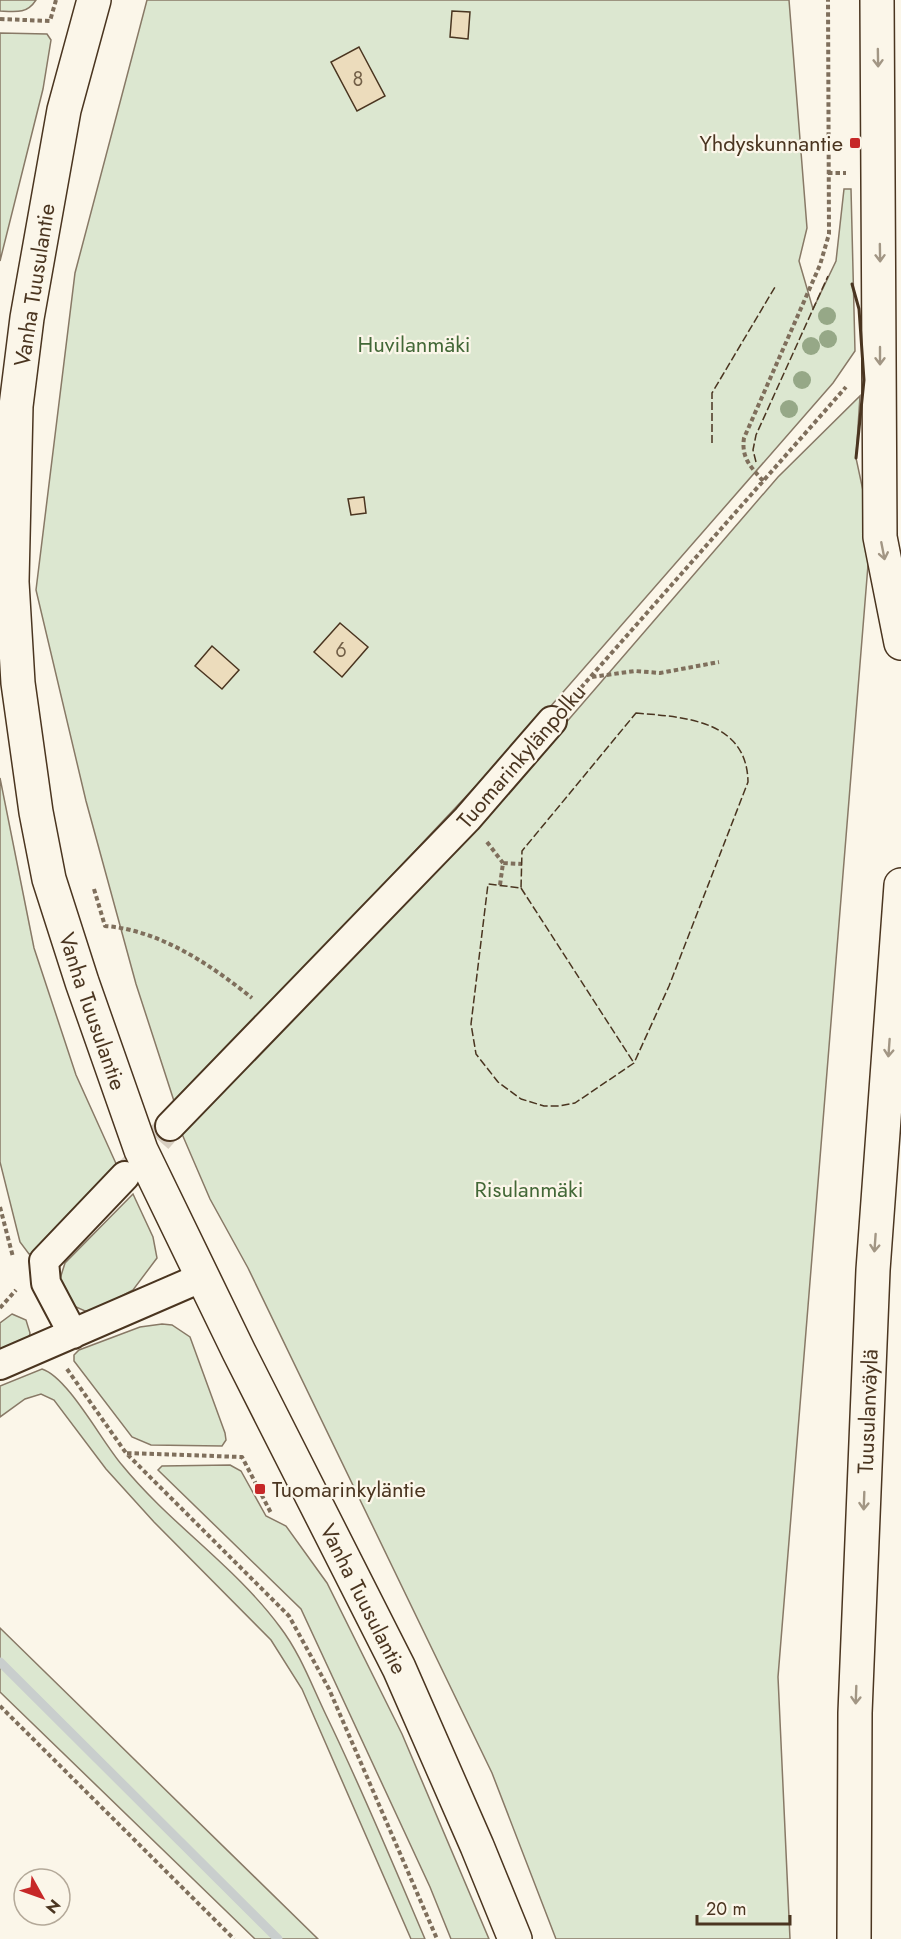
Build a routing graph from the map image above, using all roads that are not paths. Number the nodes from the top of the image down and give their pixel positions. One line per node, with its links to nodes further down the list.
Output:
1 (878, 0): 3 (main road, one-way to 3)
2 (94, 3): 8 (main road, Vanha Tuusulantie)
3 (901, 643)
4 (552, 721): 6 (street, Tuomarinkylänpolku)
5 (901, 885): 12 (main road, Tuusulanväylä, one-way to 12)
6 (170, 1126)
7 (125, 1176): 9 (street)
8 (203, 1277): 9 (street); 11 (main road, Vanha Tuusulantie)
9 (62, 1339): 10 (street)
10 (0, 1365)
11 (515, 1939)
12 (854, 1939)

